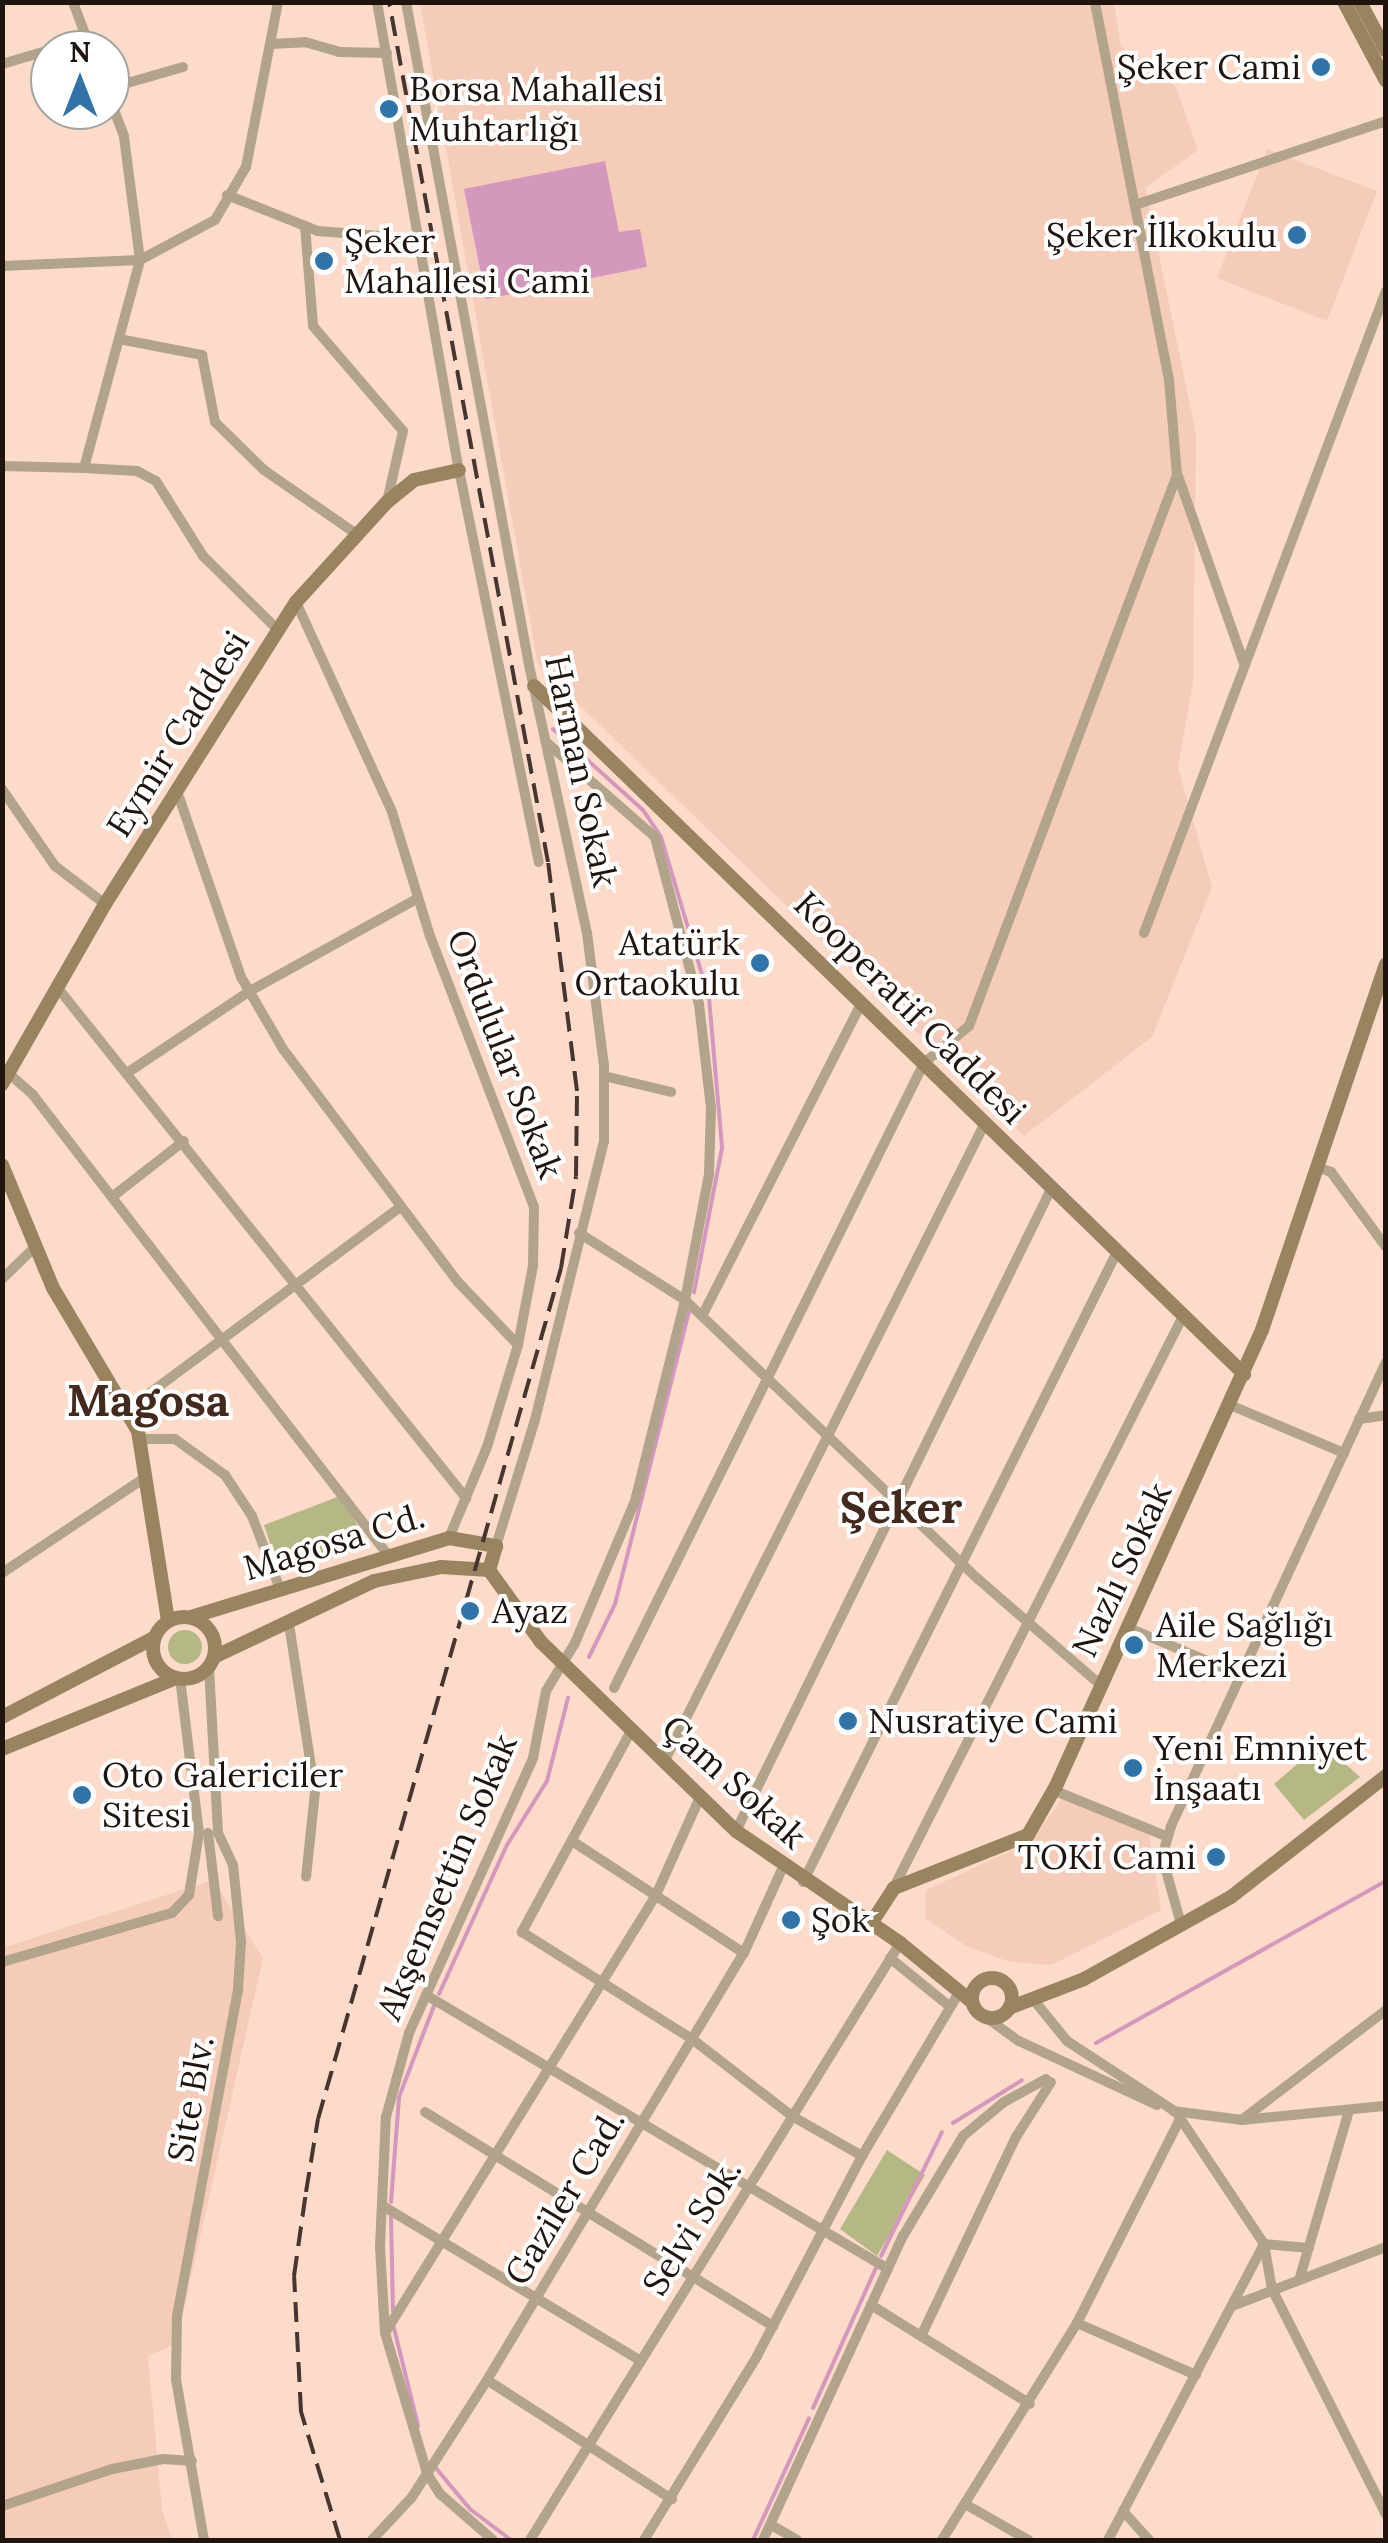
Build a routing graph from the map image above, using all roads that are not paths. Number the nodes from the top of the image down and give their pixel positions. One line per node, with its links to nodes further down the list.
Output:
1 (73, 2): 8 (street)
2 (278, 2): 9 (street)
3 (377, 2): 11 (street)
4 (406, 2): 36 (street, Harman Sokak)
5 (1095, 2): 20 (street)
6 (1344, 2): 16 (street)
7 (1360, 2): 10 (street)
8 (84, 30)
9 (270, 44): 11 (street); 19 (street)
10 (1386, 51)
11 (386, 53): 22 (street)
12 (30, 58): 13 (street)
13 (2, 64)
14 (182, 67): 15 (street)
15 (130, 82)
16 (1386, 82)
17 (1386, 121): 20 (street)
18 (122, 130): 23 (street)
19 (227, 195): 21 (street); 23 (street)
20 (1135, 205): 30 (street)
21 (306, 226): 22 (street); 31 (street)
22 (416, 239): 29 (street)
23 (140, 260): 24 (street); 26 (street)
24 (2, 266)
25 (1386, 290): 35 (street)
26 (118, 340): 28 (street); 32 (street)
27 (2, 466): 28 (street)
28 (84, 468): 34 (street)
29 (459, 470): 31 (street, Eymir Caddesi); 40 (street)
30 (1178, 475): 35 (street); 48 (street)
31 (387, 502): 32 (street, Eymir Caddesi)
32 (358, 535): 33 (street, Eymir Caddesi)
33 (296, 602): 34 (street, Eymir Caddesi); 41 (street, Ordulular Sokak)
34 (279, 631): 39 (street, Eymir Caddesi)
35 (1245, 666): 43 (street)
36 (534, 686): 37 (street, Harman Sokak); 47 (street, Kooperatif Caddesi)
37 (546, 742): 50 (street, Harman Sokak); 66 (street, Akşemsettin Sokak)
38 (2, 789): 42 (street)
39 (178, 794): 42 (street, Eymir Caddesi); 46 (street)
40 (539, 862)
41 (417, 899): 46 (street); 70 (street, Ordulular Sokak)
42 (104, 904): 45 (street, Eymir Caddesi)
43 (1144, 933)
44 (1386, 964): 56 (street, Nazlı Sokak)
45 (57, 988): 49 (street); 51 (street, Eymir Caddesi)
46 (250, 991): 49 (street); 59 (street)
47 (862, 1002): 48 (street, Kooperatif Caddesi); 67 (street)
48 (924, 1062): 53 (street, Kooperatif Caddesi); 73 (street)
49 (128, 1074): 54 (street)
50 (604, 1076): 52 (street); 60 (street, Harman Sokak)
51 (5, 1078): 58 (street)
52 (671, 1092)
53 (985, 1124): 57 (street, Kooperatif Caddesi); 78 (street)
54 (184, 1142): 58 (street); 65 (street)
55 (2, 1165): 61 (street)
56 (1319, 1168): 62 (street); 72 (street, Nazlı Sokak)
57 (1051, 1189): 63 (street, Kooperatif Caddesi); 83 (street)
58 (112, 1197): 69 (street)
59 (400, 1207): 65 (street); 70 (street)
60 (579, 1233): 66 (street); 85 (street, Harman Sokak)
61 (35, 1248): 64 (street); 75 (street)
62 (1386, 1248)
63 (1116, 1254): 68 (street, Kooperatif Caddesi); 87 (street)
64 (2, 1278)
65 (300, 1282): 69 (street); 82 (street)
66 (684, 1300): 67 (street); 98 (street, Akşemsettin Sokak)
67 (702, 1316): 73 (street)
68 (1182, 1318): 72 (street, Kooperatif Caddesi); 93 (street)
69 (222, 1340): 75 (street); 86 (street)
70 (518, 1345): 82 (street, Ordulular Sokak)
71 (1386, 1362): 77 (street)
72 (1244, 1374): 74 (street, Nazlı Sokak)
73 (766, 1378): 78 (street); 102 (street)
74 (1230, 1405): 80 (street); 95 (street, Nazlı Sokak)
75 (127, 1410): 79 (street)
76 (1386, 1415): 77 (street)
77 (1359, 1419): 80 (street)
78 (828, 1437): 83 (street); 106 (street)
79 (140, 1439): 81 (street); 90 (street)
80 (1344, 1452): 99 (street)
81 (147, 1476): 89 (street); 92 (street)
82 (466, 1498): 84 (street, Ordulular Sokak)
83 (895, 1500): 87 (street); 110 (street)
84 (449, 1538): 85 (street, Magosa Cd.); 86 (street, Magosa Cd.)
85 (496, 1546): 88 (street)
86 (388, 1555): 90 (street, Magosa Cd.)
87 (961, 1563): 93 (street); 116 (street)
88 (489, 1570): 94 (street, Magosa Cd.); 98 (street, Çam Sokak)
89 (2, 1572)
90 (280, 1589): 91 (street, Magosa Cd.)
91 (191, 1618): 92 (street); 97 (street)
92 (168, 1622): 96 (street)
93 (1028, 1622): 101 (street); 117 (street)
94 (288, 1624): 97 (street, Magosa Cd.); 115 (street)
95 (1128, 1628): 99 (street); 101 (street, Nazlı Sokak)
96 (154, 1638): 100 (street); 103 (street)
97 (211, 1662): 100 (street); 111 (street, Site Blv.)
98 (563, 1663): 104 (street, Çam Sokak); 128 (street, Akşemsettin Sokak)
99 (1243, 1676): 112 (street)
100 (178, 1678): 105 (street); 111 (street, Site Blv.)
101 (1102, 1686): 108 (street, Nazlı Sokak)
102 (614, 1688)
103 (2, 1717)
104 (631, 1730): 106 (street, Çam Sokak); 113 (street)
105 (2, 1749)
106 (664, 1762): 109 (street, Çam Sokak)
107 (1386, 1776): 120 (street)
108 (1053, 1790): 112 (street); 117 (street, Nazlı Sokak)
109 (700, 1797): 110 (street, Çam Sokak); 118 (street)
110 (736, 1831): 114 (street, Çam Sokak)
111 (208, 1833): 119 (street); 125 (street); 170 (street, Site Blv.)
112 (1168, 1836): 120 (street)
113 (572, 1841): 118 (street); 126 (street)
114 (783, 1867): 116 (street, Çam Sokak); 123 (street, Gaziler Cad.)
115 (306, 1877)
116 (802, 1882): 121 (street, Çam Sokak)
117 (894, 1888): 121 (street)
118 (656, 1896): 123 (street); 126 (street)
119 (218, 1916)
120 (1181, 1924): 129 (street)
121 (870, 1925): 122 (street, Çam Sokak)
122 (900, 1943): 124 (street, Selvi Sok.); 127 (street, Çam Sokak)
123 (744, 1953): 135 (street, Gaziler Cad.)
124 (890, 1958): 131 (street); 140 (street, Selvi Sok.)
125 (2, 1962)
126 (602, 1980): 135 (street); 136 (street)
127 (960, 1991): 130 (street, Çam Sokak); 131 (street)
128 (426, 1994): 136 (street); 147 (street, Akşemsettin Sokak)
129 (1033, 1999): 132 (street); 141 (street)
130 (972, 2002): 132 (street); 134 (street)
131 (949, 2006): 145 (street)
132 (1009, 2008): 134 (street)
133 (1386, 2010): 142 (street)
134 (988, 2018): 141 (street)
135 (692, 2039): 140 (street); 143 (street, Gaziler Cad.)
136 (550, 2065): 143 (street); 144 (street)
137 (1386, 2106): 138 (street)
138 (1349, 2111): 142 (street); 153 (street)
139 (425, 2112): 144 (street)
140 (792, 2116): 145 (street); 146 (street, Selvi Sok.)
141 (1178, 2116): 142 (street); 151 (street); 161 (street)
142 (1242, 2120)
143 (640, 2126): 146 (street); 148 (street, Gaziler Cad.)
144 (496, 2156): 148 (street); 150 (street)
145 (862, 2156): 149 (street)
146 (748, 2188): 149 (street); 155 (street, Selvi Sok.)
147 (382, 2206): 150 (street); 163 (street, Akşemsettin Sokak)
148 (589, 2210): 155 (street); 158 (street, Gaziler Cad.)
149 (826, 2234): 154 (street); 162 (street)
150 (445, 2242): 158 (street); 163 (street)
151 (1264, 2244): 153 (street); 157 (street); 160 (street)
152 (1386, 2247): 156 (street)
153 (1309, 2248): 156 (street)
154 (888, 2269): 159 (street); 164 (street)
155 (693, 2277): 162 (street); 165 (street, Selvi Sok.)
156 (1300, 2278): 157 (street)
157 (1272, 2289): 160 (street); 176 (street)
158 (536, 2298): 165 (street); 167 (street, Gaziler Cad.)
159 (871, 2305): 164 (street); 177 (street)
160 (1232, 2306): 166 (street)
161 (1077, 2323): 166 (street); 168 (street)
162 (773, 2326): 172 (street)
163 (385, 2333): 171 (street, Akşemsettin Sokak)
164 (922, 2334): 168 (street)
165 (641, 2361): 169 (street, Selvi Sok.)
166 (1196, 2375): 175 (street)
167 (487, 2380): 169 (street); 171 (street, Gaziler Cad.)
168 (1030, 2404): 173 (street)
169 (588, 2446): 172 (street); 181 (street, Selvi Sok.)
170 (192, 2461): 174 (street); 178 (street, Site Blv.)
171 (426, 2473): 179 (street, Gaziler Cad.); 180 (street, Akşemsettin Sokak)
172 (672, 2499): 182 (street)
173 (965, 2504): 185 (street); 186 (street)
174 (2, 2506)
175 (1124, 2512): 187 (street); 188 (street)
176 (1386, 2515)
177 (773, 2526): 183 (street); 184 (street)
178 (204, 2540)
179 (372, 2540)
180 (494, 2540)
181 (530, 2540)
182 (644, 2540)
183 (763, 2540)
184 (797, 2540)
185 (942, 2540)
186 (1028, 2540)
187 (1108, 2540)
188 (1149, 2540)

